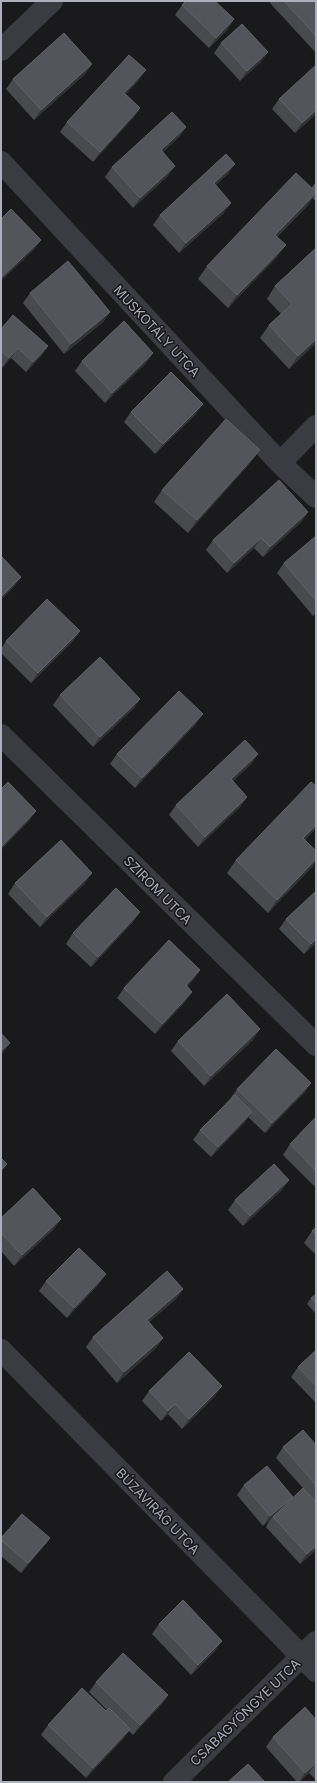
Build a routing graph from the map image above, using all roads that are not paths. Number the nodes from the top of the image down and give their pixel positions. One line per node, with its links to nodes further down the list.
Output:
1 (52, 1): 2 (street)
2 (1, 50)
3 (1, 162): 5 (street, MUSKOTÁLY UTCA)
4 (316, 426): 5 (street)
5 (280, 463): 6 (street, MUSKOTÁLY UTCA)
6 (316, 497)
7 (1, 735): 8 (street, SZIROM UTCA)
8 (316, 1045)
9 (1, 1350): 10 (street, BÚZAVIRÁG UTCA)
10 (311, 1657): 11 (street, CSABAGYÖNGYE UTCA)
11 (174, 1782)

